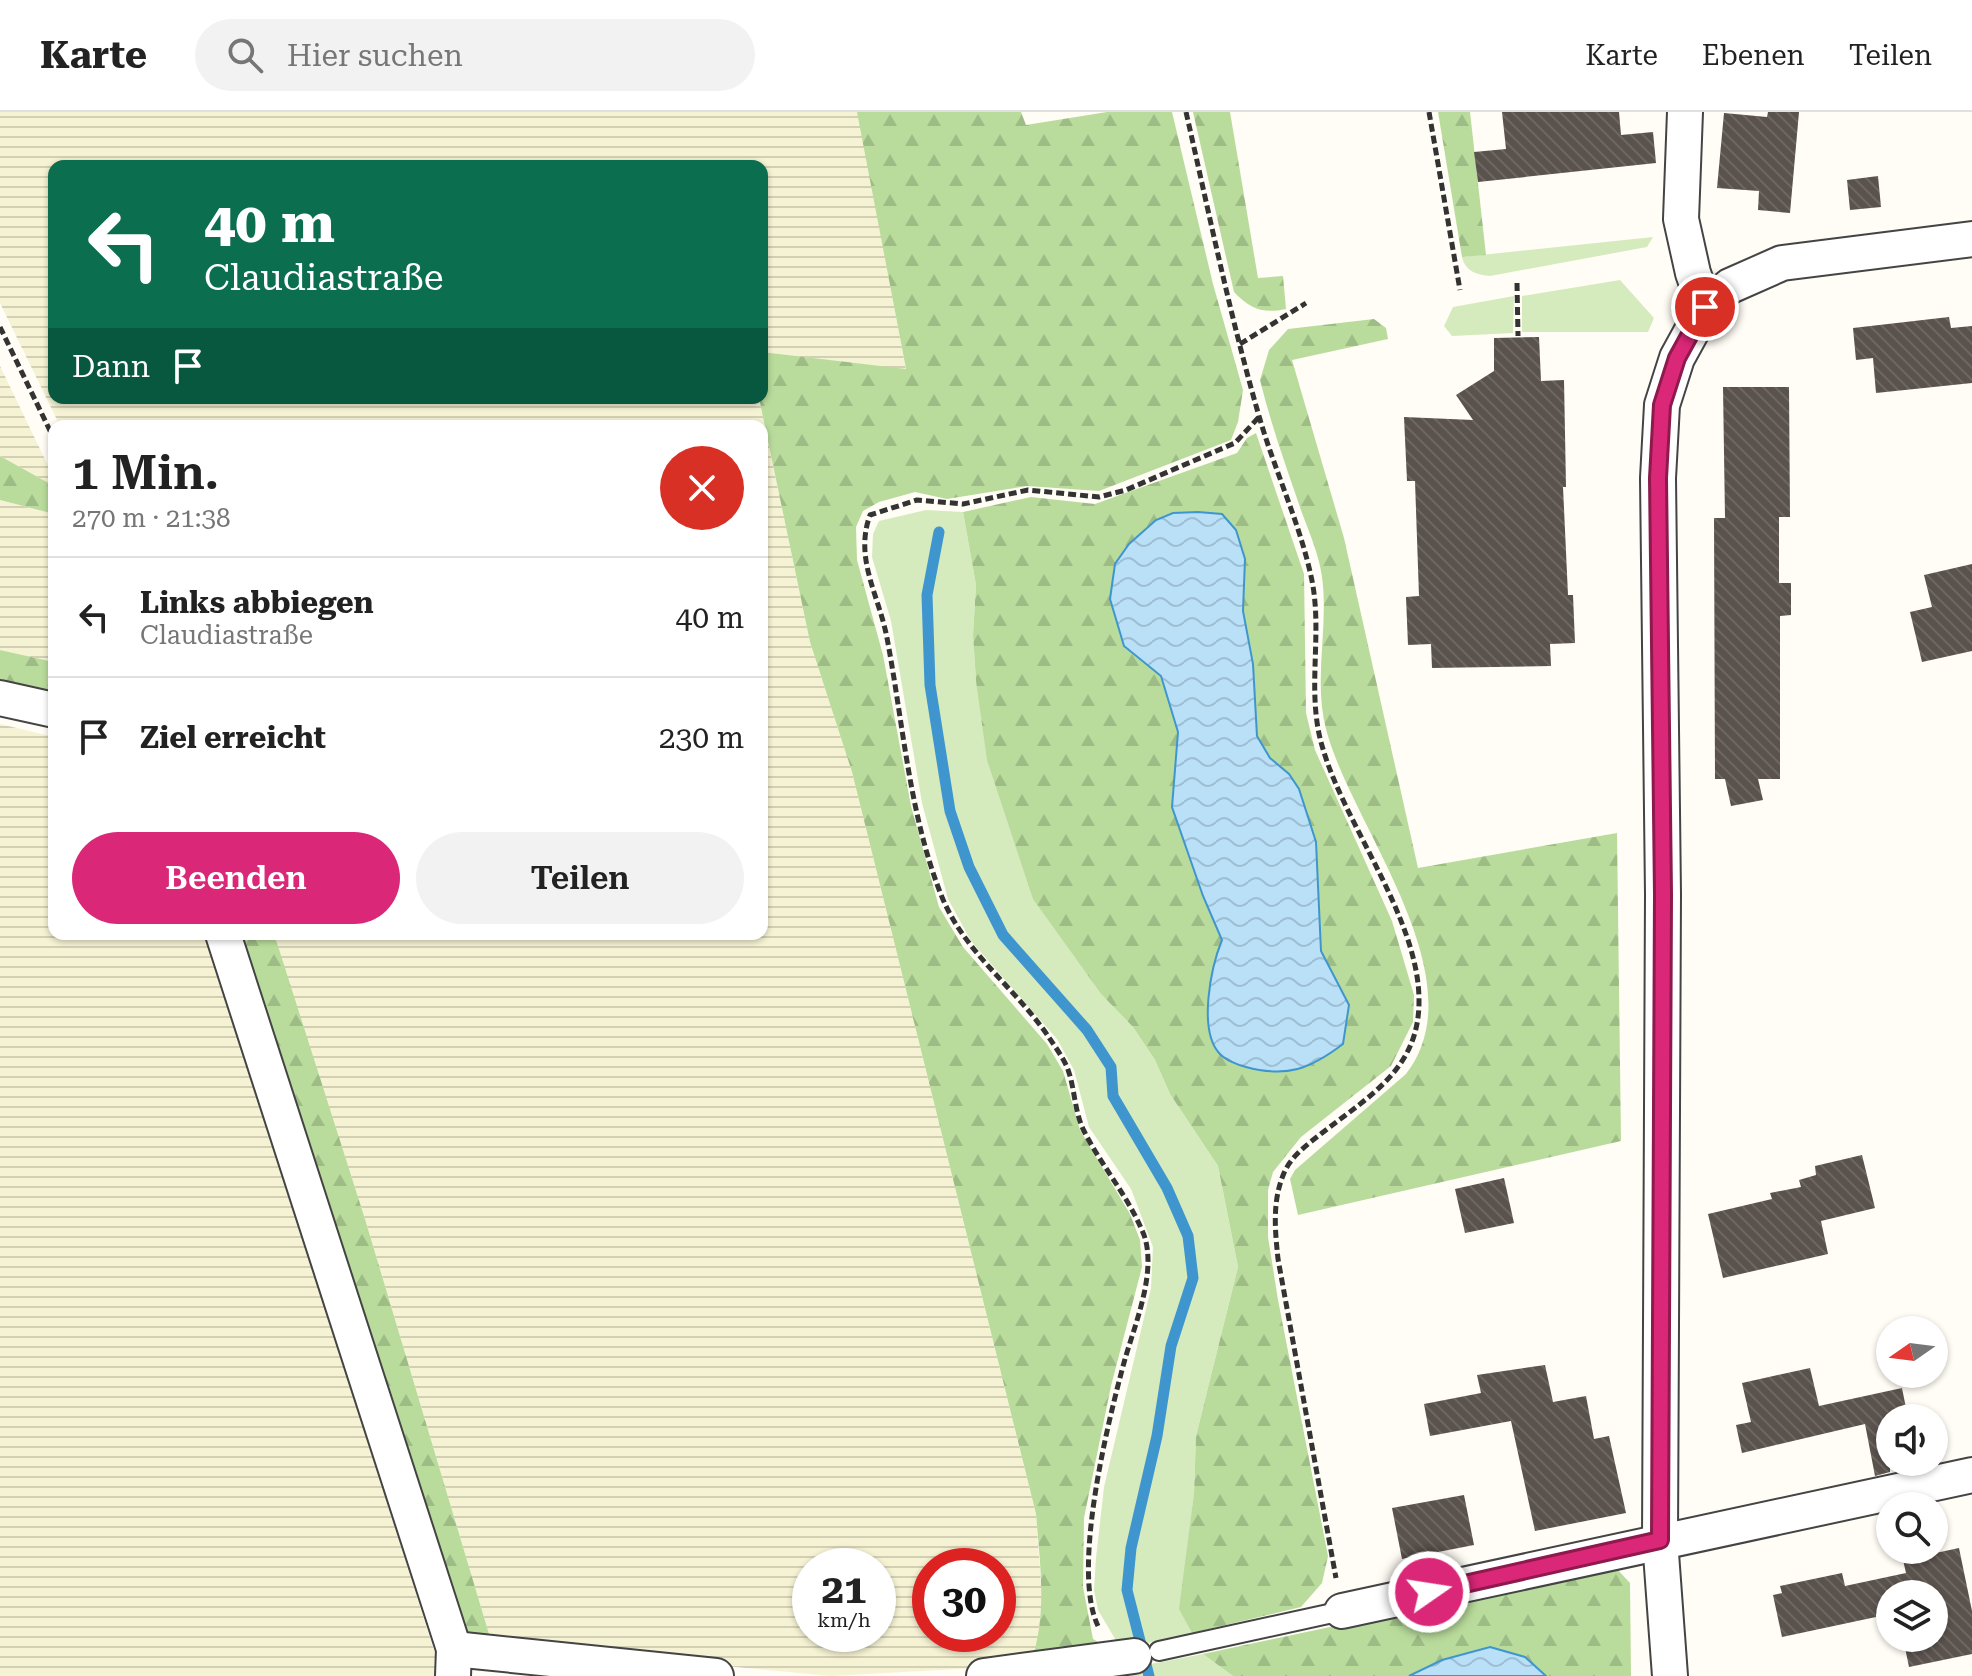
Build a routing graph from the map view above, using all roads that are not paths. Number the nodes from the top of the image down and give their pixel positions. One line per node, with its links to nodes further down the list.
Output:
1 (1685, 112): 3 (street)
2 (1972, 239): 3 (street)
3 (1705, 307): 8 (street)
4 (0, 698): 5 (street)
5 (48, 709)
6 (225, 940): 11 (street)
7 (1972, 1475): 8 (street)
8 (1660, 1540): 9 (street); 14 (street)
9 (1342, 1611): 10 (lane)
10 (1146, 1654): 13 (street)
11 (454, 1662): 12 (street)
12 (716, 1676)
13 (984, 1676)
14 (1670, 1676)

